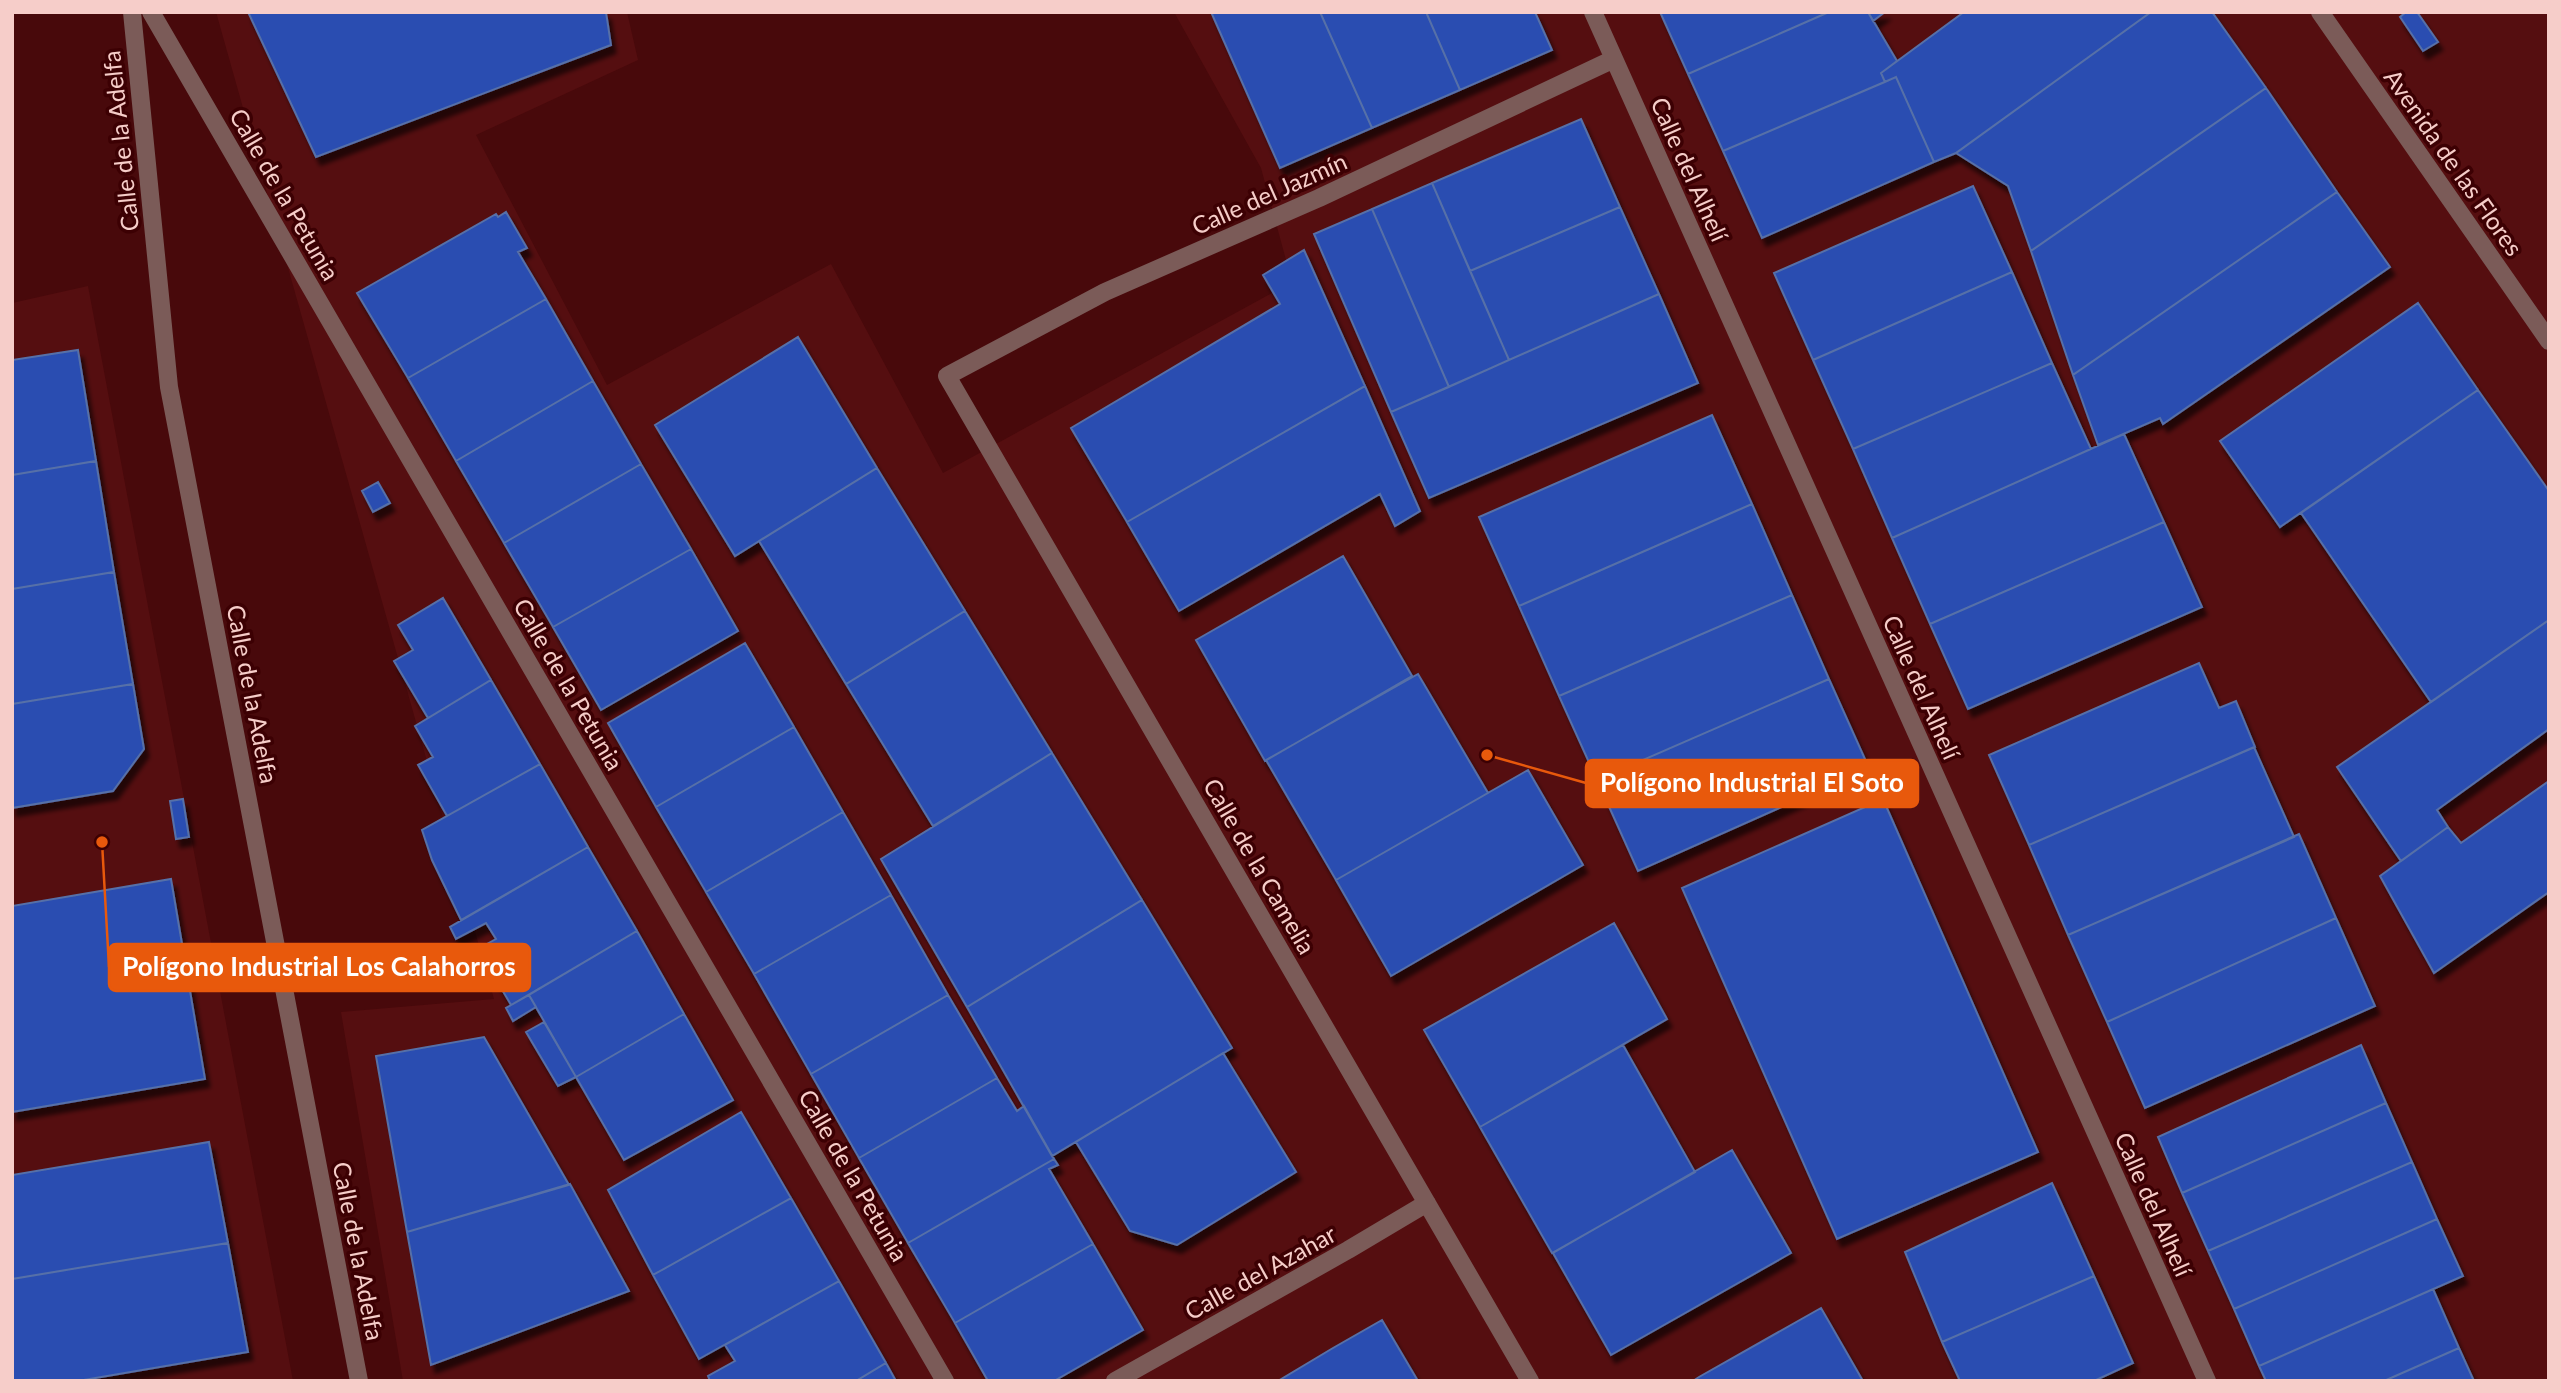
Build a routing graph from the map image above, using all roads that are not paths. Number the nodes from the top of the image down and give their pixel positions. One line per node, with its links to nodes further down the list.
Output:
1 (132, 12): 9 (street, Calle de la Adelfa)
2 (151, 12): 10 (street, Calle de la Petunia)
3 (1593, 12): 5 (street, Calle del Alhelí)
4 (2320, 12): 6 (street, Avenida de las Flores)
5 (1614, 59): 7 (street, Calle del Jazmín); 13 (street, Calle del Alhelí)
6 (2549, 341)
7 (947, 376): 8 (street, Calle de la Camelia)
8 (1427, 1203): 11 (street, Calle del Azahar); 12 (street, Calle de la Camelia)
9 (359, 1381)
10 (945, 1381)
11 (1115, 1381)
12 (1530, 1381)
13 (2207, 1381)

